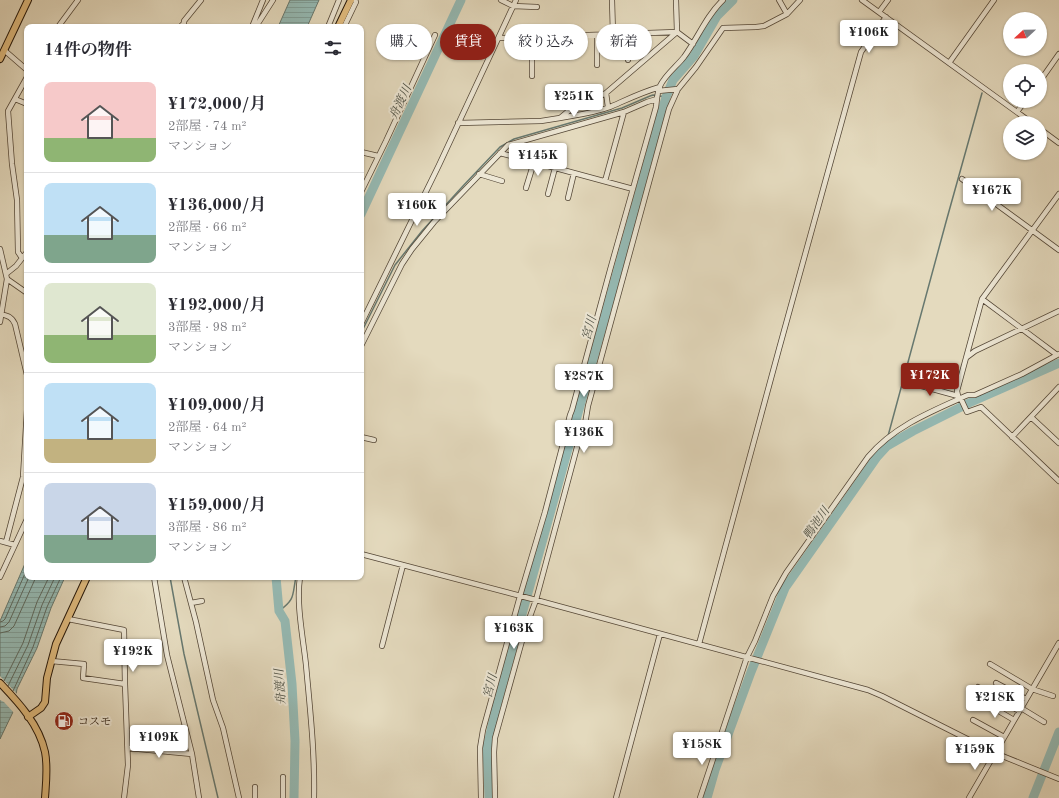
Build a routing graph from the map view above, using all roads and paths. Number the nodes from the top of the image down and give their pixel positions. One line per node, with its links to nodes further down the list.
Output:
1 (28, 0): 38 (main road)
2 (78, 0): 24 (street)
3 (201, 0): 25 (street)
4 (263, 0): 26 (street)
5 (273, 0): 27 (street)
6 (339, 0): 28 (street)
7 (351, 0): 29 (main road)
8 (355, 0): 30 (street)
9 (502, 0): 19 (street)
10 (516, 0): 19 (street)
11 (612, 0): 31 (street)
12 (676, 0): 32 (street)
13 (723, 0): 37 (street)
14 (779, 0): 22 (street)
15 (800, 0): 22 (street)
16 (862, 0): 21 (street)
17 (888, 0): 21 (street)
18 (994, 0): 43 (street)
19 (513, 6): 20 (street); 35 (street)
20 (537, 7)
21 (879, 12): 23 (street)
22 (787, 14): 49 (street)
23 (886, 17): 43 (street); 125 (street)
24 (60, 24)
25 (183, 24)
26 (254, 24)
27 (258, 24)
28 (329, 24)
29 (339, 24)
30 (345, 24)
31 (613, 24)
32 (677, 32): 33 (street); 37 (street); 51 (street)
33 (652, 33)
34 (435, 35): 66 (street)
35 (499, 38): 36 (street); 61 (street)
36 (504, 38)
37 (693, 44): 50 (street)
38 (4, 50): 40 (main road); 45 (street)
39 (1059, 54): 46 (street)
40 (0, 59)
41 (532, 60): 47 (street)
42 (597, 60): 44 (street)
43 (949, 63): 58 (street)
44 (597, 65)
45 (24, 67)
46 (1047, 71)
47 (532, 76)
48 (24, 82): 52 (street)
49 (677, 89): 50 (street); 119 (street)
50 (660, 90): 53 (street); 55 (street)
51 (606, 93): 55 (street); 60 (street)
52 (15, 99): 54 (street); 84 (street)
53 (657, 99): 57 (street); 76 (street)
54 (24, 103)
55 (608, 107): 60 (street)
56 (1020, 108): 58 (street)
57 (624, 112): 65 (street); 73 (street)
58 (1017, 112): 59 (street)
59 (1022, 116)
60 (560, 118): 61 (street)
61 (458, 123): 90 (street)
62 (1047, 134): 63 (street)
63 (1059, 143)
64 (364, 153): 66 (street)
65 (500, 153): 67 (street); 70 (street)
66 (378, 156): 74 (street)
67 (534, 162): 68 (street); 75 (street)
68 (555, 168): 69 (street); 77 (street)
69 (574, 173): 73 (street); 79 (street)
70 (479, 174): 72 (street); 93 (street)
71 (962, 179): 80 (street)
72 (502, 181)
73 (605, 181): 76 (street)
74 (364, 185)
75 (526, 188)
76 (633, 189): 118 (street)
77 (548, 194)
78 (1059, 194): 80 (street)
79 (568, 198)
80 (1033, 231): 82 (street); 87 (street)
81 (0, 248): 85 (street)
82 (1059, 250)
83 (24, 256): 84 (street)
84 (22, 258): 85 (street)
85 (6, 276): 86 (street); 89 (street)
86 (24, 291)
87 (982, 299): 92 (street); 95 (street)
88 (1059, 312): 92 (street)
89 (2, 314): 91 (street); 96 (street)
90 (364, 318)
91 (0, 322)
92 (1022, 329): 94 (street); 95 (street)
93 (364, 340)
94 (1058, 355): 99 (street)
95 (967, 357): 99 (street)
96 (24, 362)
97 (907, 382): 99 (street)
98 (1059, 387): 100 (street)
99 (960, 398): 101 (street); 127 (street)
100 (1031, 417): 101 (street); 104 (street)
101 (1012, 437): 106 (street)
102 (364, 438): 103 (street)
103 (374, 440)
104 (1059, 443)
105 (24, 460): 109 (street)
106 (1059, 481)
107 (24, 526): 110 (street)
108 (0, 541): 109 (street)
109 (6, 542): 110 (street)
110 (15, 545): 113 (street)
111 (364, 555): 112 (street)
112 (403, 565): 118 (street); 126 (street)
113 (0, 578)
114 (86, 580): 122 (main road)
115 (155, 580): 148 (street)
116 (185, 580): 121 (street)
117 (300, 580): 158 (street)
118 (521, 596): 119 (street); 159 (street)
119 (534, 599): 123 (street); 160 (street)
120 (202, 600): 121 (street)
121 (191, 603): 155 (street)
122 (68, 619): 128 (main road); 132 (street)
123 (660, 634): 125 (street); 161 (street)
124 (1059, 643): 135 (street)
125 (700, 644): 127 (street)
126 (382, 646)
127 (748, 658): 147 (street); 162 (street)
128 (51, 661): 132 (street); 141 (main road)
129 (990, 664): 135 (street)
130 (0, 682): 140 (main road)
131 (996, 683): 137 (street)
132 (126, 684): 146 (street)
133 (978, 687): 139 (street)
134 (0, 688): 140 (main road)
135 (1032, 689): 136 (street); 137 (street)
136 (1053, 696)
137 (1026, 699): 139 (street)
138 (985, 703): 143 (street)
139 (1020, 709): 143 (street); 144 (street)
140 (24, 711): 141 (main road)
141 (28, 717): 152 (main road)
142 (973, 720): 145 (street)
143 (1014, 720): 145 (street)
144 (1044, 722)
145 (1004, 737): 147 (street)
146 (128, 748): 148 (street); 153 (street)
147 (995, 753): 150 (street); 163 (street)
148 (192, 754): 154 (street)
149 (283, 777): 157 (street)
150 (1059, 779)
151 (255, 787): 156 (street)
152 (45, 798)
153 (124, 798)
154 (200, 798)
155 (239, 798)
156 (255, 798)
157 (283, 798)
158 (314, 798)
159 (481, 798)
160 (495, 798)
161 (616, 798)
162 (700, 798)
163 (969, 798)

